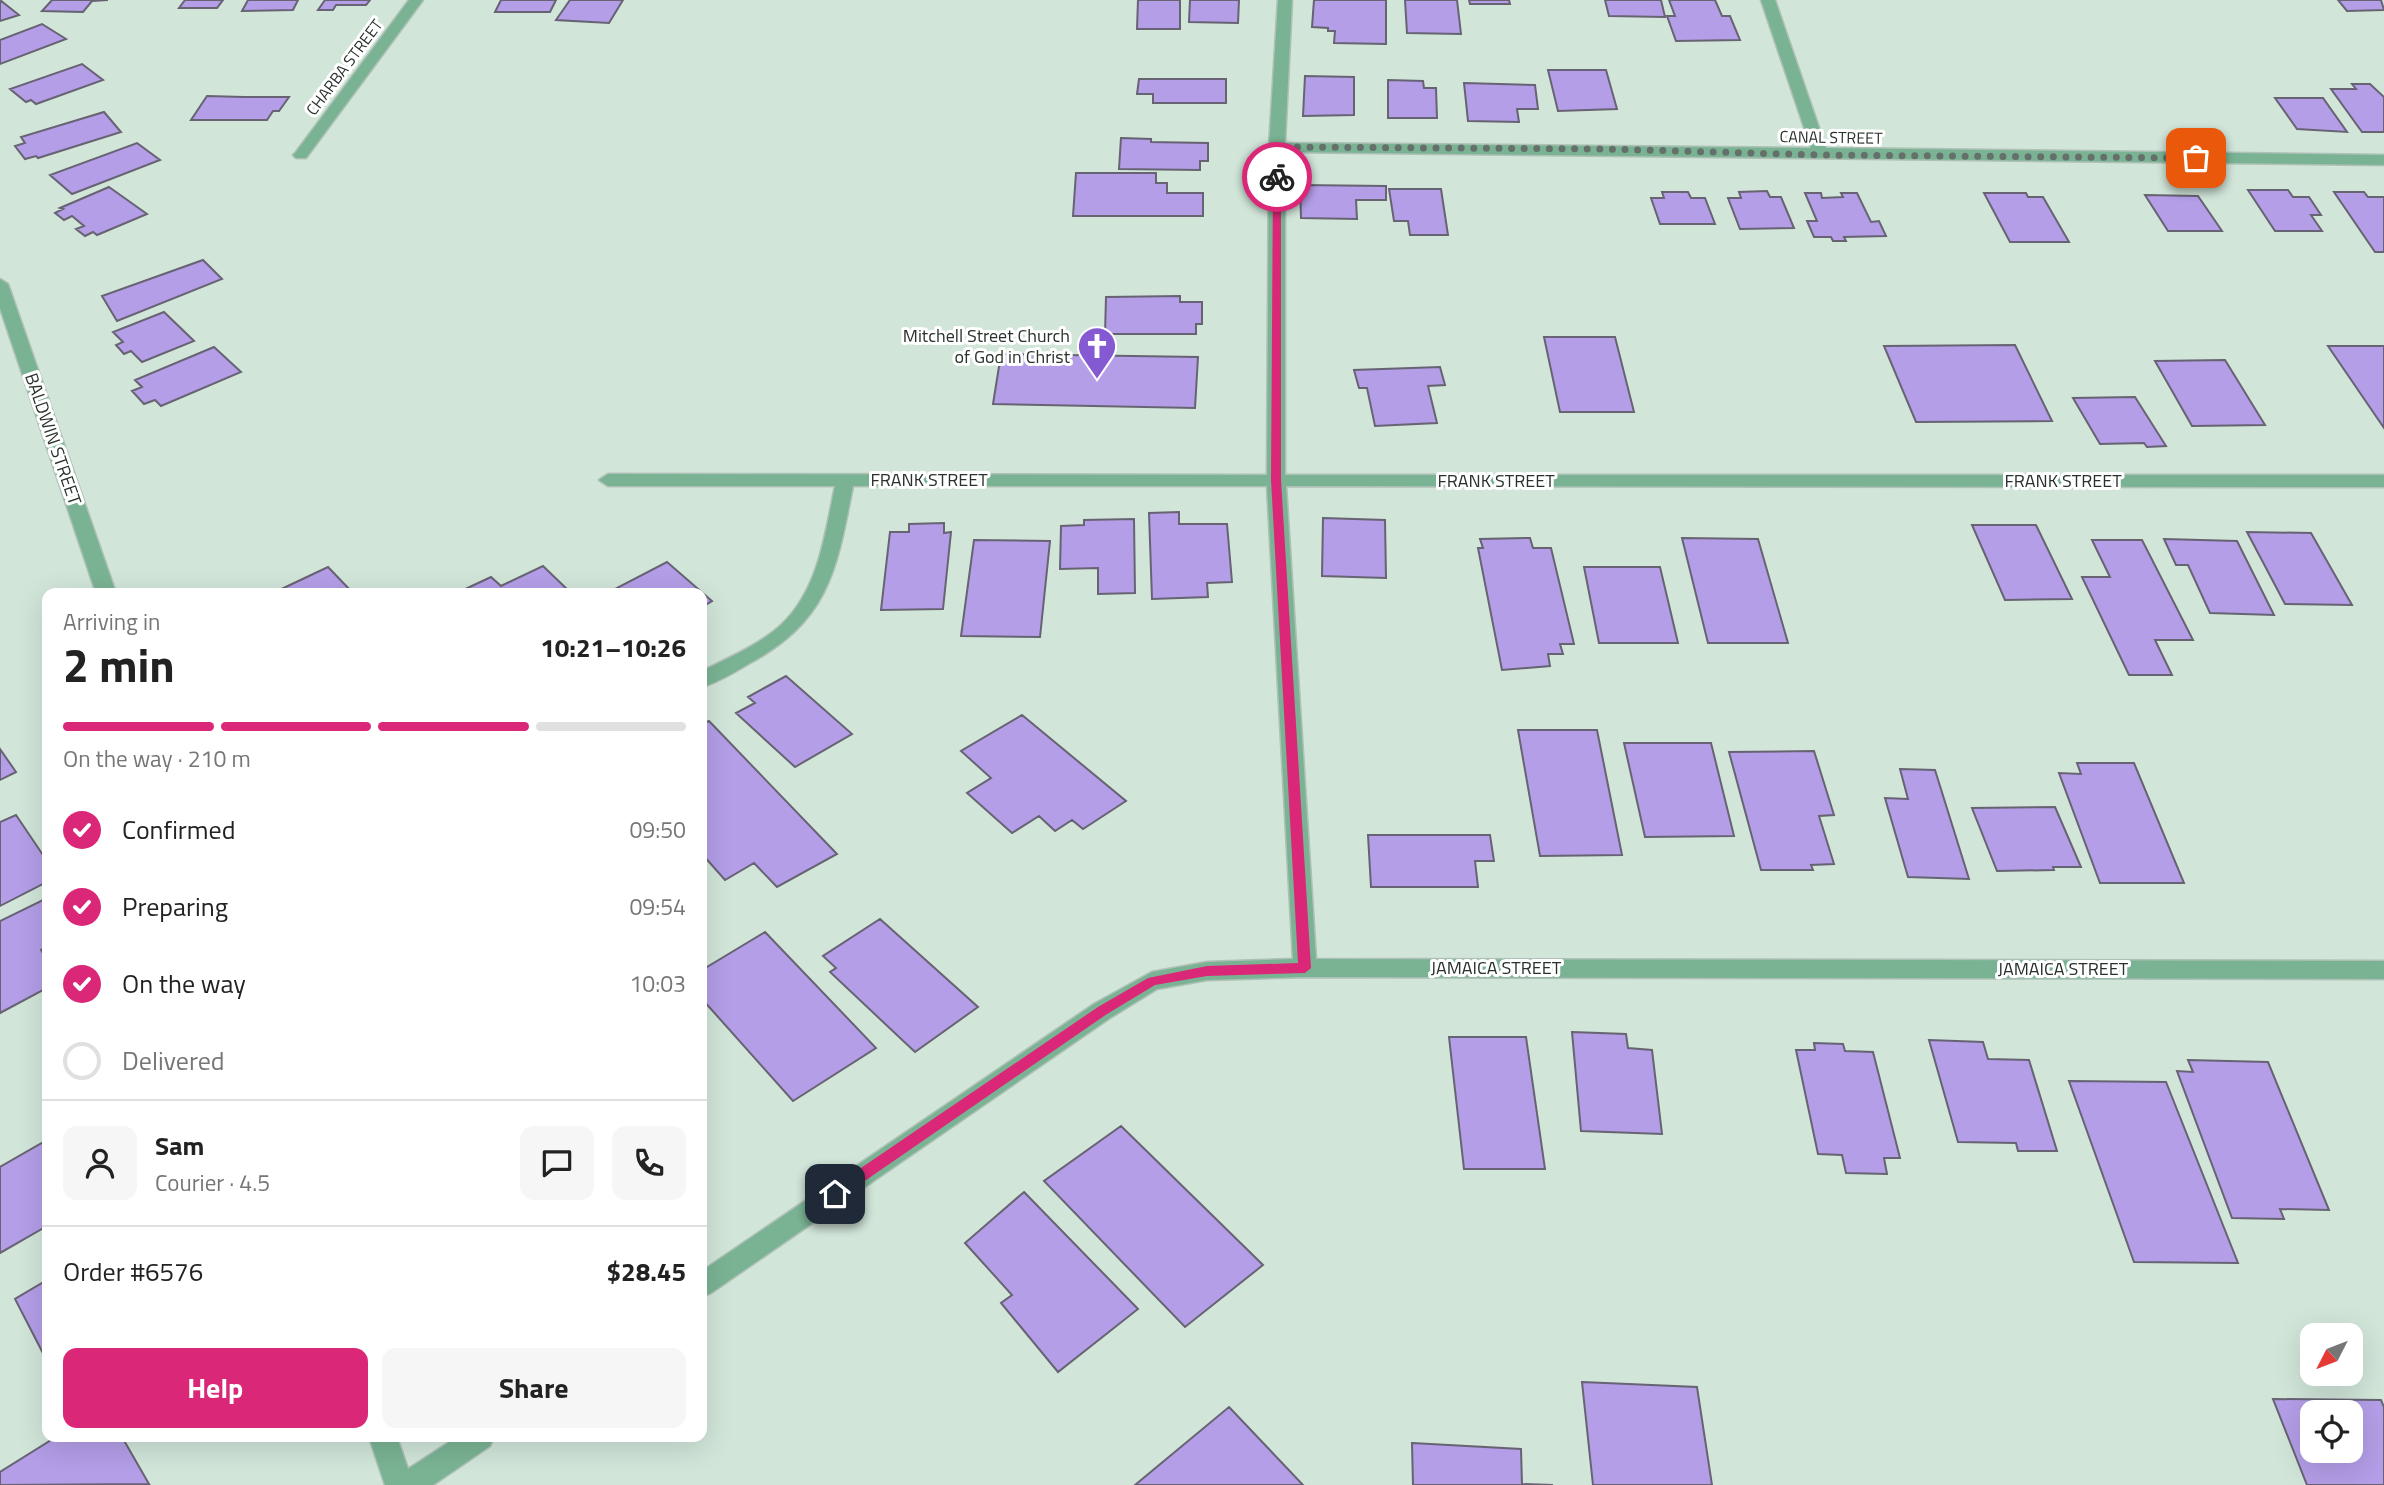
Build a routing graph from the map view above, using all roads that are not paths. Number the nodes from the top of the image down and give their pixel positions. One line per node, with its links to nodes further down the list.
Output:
1 (416, 0): 5 (street, CHARBA STREET)
2 (1285, 0): 4 (street)
3 (1768, 0): 6 (street)
4 (1277, 147): 6 (street, CANAL STREET); 11 (street)
5 (301, 155)
6 (1821, 155): 7 (street, CANAL STREET)
7 (2384, 160)
8 (0, 284): 13 (street, BALDWIN STREET)
9 (608, 480): 10 (street, FRANK STREET)
10 (845, 480): 11 (street, FRANK STREET); 14 (street)
11 (1276, 480): 12 (street, FRANK STREET); 15 (street)
12 (2384, 481)
13 (104, 588)
14 (707, 677)
15 (1305, 968): 16 (street, JAMAICA STREET); 17 (street, JAMAICA STREET)
16 (2384, 970)
17 (707, 1282)
18 (385, 1442): 20 (street)
19 (473, 1442): 21 (street)
20 (399, 1485)
21 (409, 1485)

